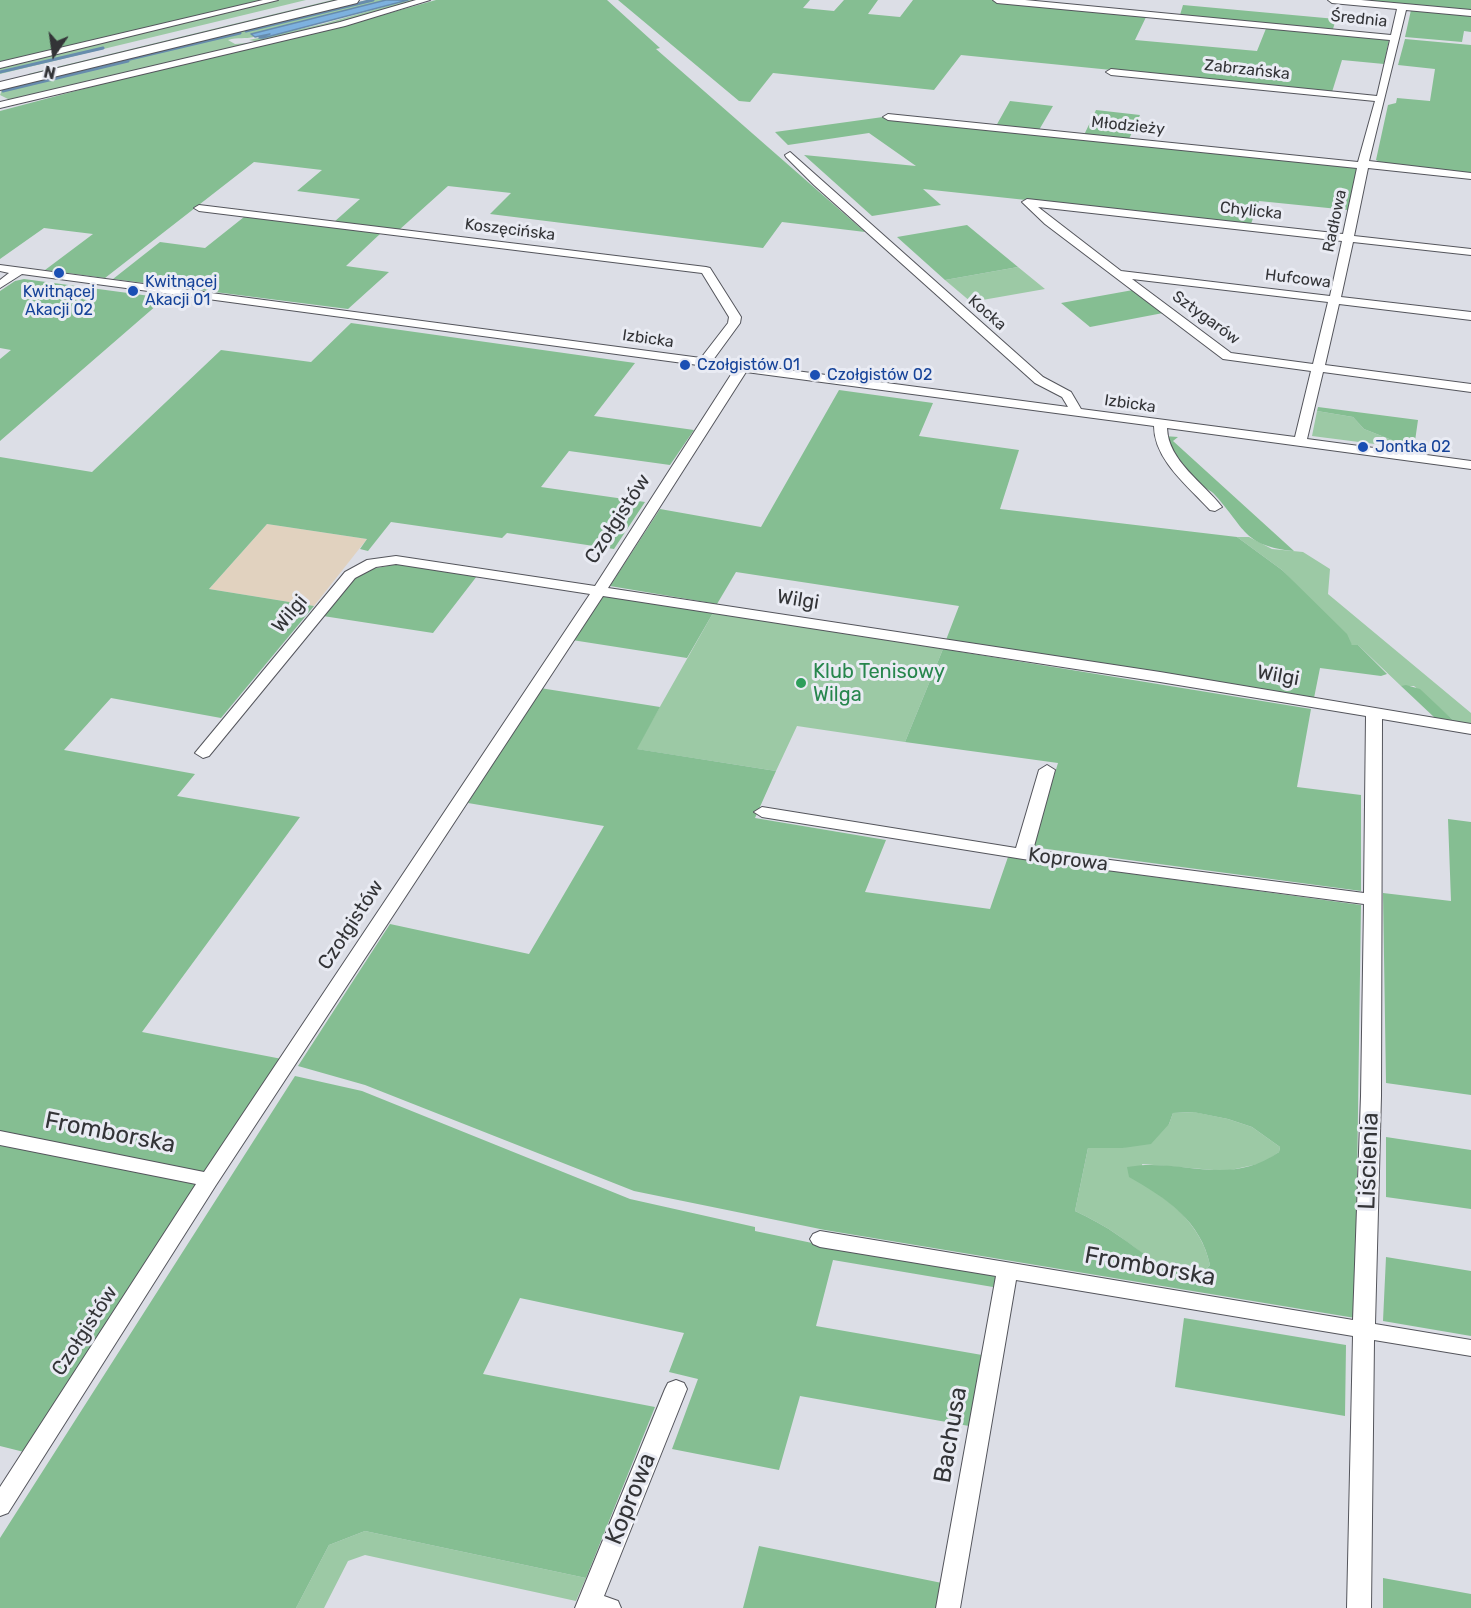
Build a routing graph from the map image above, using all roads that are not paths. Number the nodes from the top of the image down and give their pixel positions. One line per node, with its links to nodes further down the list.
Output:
1 (274, 0): 10 (street)
2 (319, 0): 12 (highway)
3 (353, 0): 13 (highway)
4 (426, 0): 15 (street)
5 (997, 0): 9 (street, Średnia)
6 (1332, 0): 7 (street)
7 (1402, 6): 8 (street); 9 (street, Radłowa)
8 (1471, 13)
9 (1395, 38): 14 (street, Radłowa)
10 (0, 65)
11 (1111, 72): 14 (street, Zabrzańska)
12 (0, 77)
13 (0, 86)
14 (1381, 99): 18 (street, Radłowa)
15 (0, 105)
16 (888, 117): 18 (street, Młodzieży)
17 (790, 155): 34 (street, Kocka)
18 (1364, 165): 19 (street, Młodzieży); 22 (street, Radłowa)
19 (1471, 176)
20 (1027, 202): 22 (street, Chylicka); 26 (street, Sztygarów)
21 (200, 208): 30 (street, Koszęcińska)
22 (1348, 238): 23 (street, Chylicka); 28 (street, Radłowa)
23 (1471, 252)
24 (0, 268): 25 (street, Izbicka)
25 (19, 271): 27 (street); 30 (street, Izbicka)
26 (1120, 274): 28 (street, Hufcowa); 32 (street, Sztygarów)
27 (0, 285)
28 (1334, 299): 29 (street, Hufcowa); 32 (street, Radłowa)
29 (1471, 316)
30 (703, 364): 31 (street, Izbicka)
31 (741, 369): 34 (street, Izbicka); 39 (street, Czołgistów)
32 (1317, 369): 33 (street, Sztygarów); 36 (street, Radłowa)
33 (1471, 388)
34 (1078, 414): 35 (street, Izbicka)
35 (1160, 425): 36 (street, Izbicka); 38 (street)
36 (1300, 443): 37 (street, Izbicka)
37 (1471, 465)
38 (1215, 507)
39 (600, 590): 40 (street, Wilgi); 42 (street, Wilgi); 48 (street, Czołgistów)
40 (1374, 714): 41 (street, Wilgi); 46 (street, Liścienia)
41 (1471, 729)
42 (203, 753)
43 (1047, 770): 45 (street)
44 (762, 812): 45 (street, Koprowa)
45 (1023, 854): 46 (street, Koprowa)
46 (1374, 900): 51 (street, Liścienia)
47 (0, 1138): 48 (street, Fromborska)
48 (209, 1180): 54 (street, Czołgistów)
49 (820, 1239): 50 (street, Fromborska)
50 (1006, 1271): 51 (street, Fromborska); 56 (street, Bachusa)
51 (1363, 1330): 52 (street, Fromborska); 57 (street, Liścienia)
52 (1471, 1348)
53 (676, 1389): 55 (street, Koprowa)
54 (0, 1506)
55 (595, 1606)
56 (948, 1608)
57 (1359, 1608)

